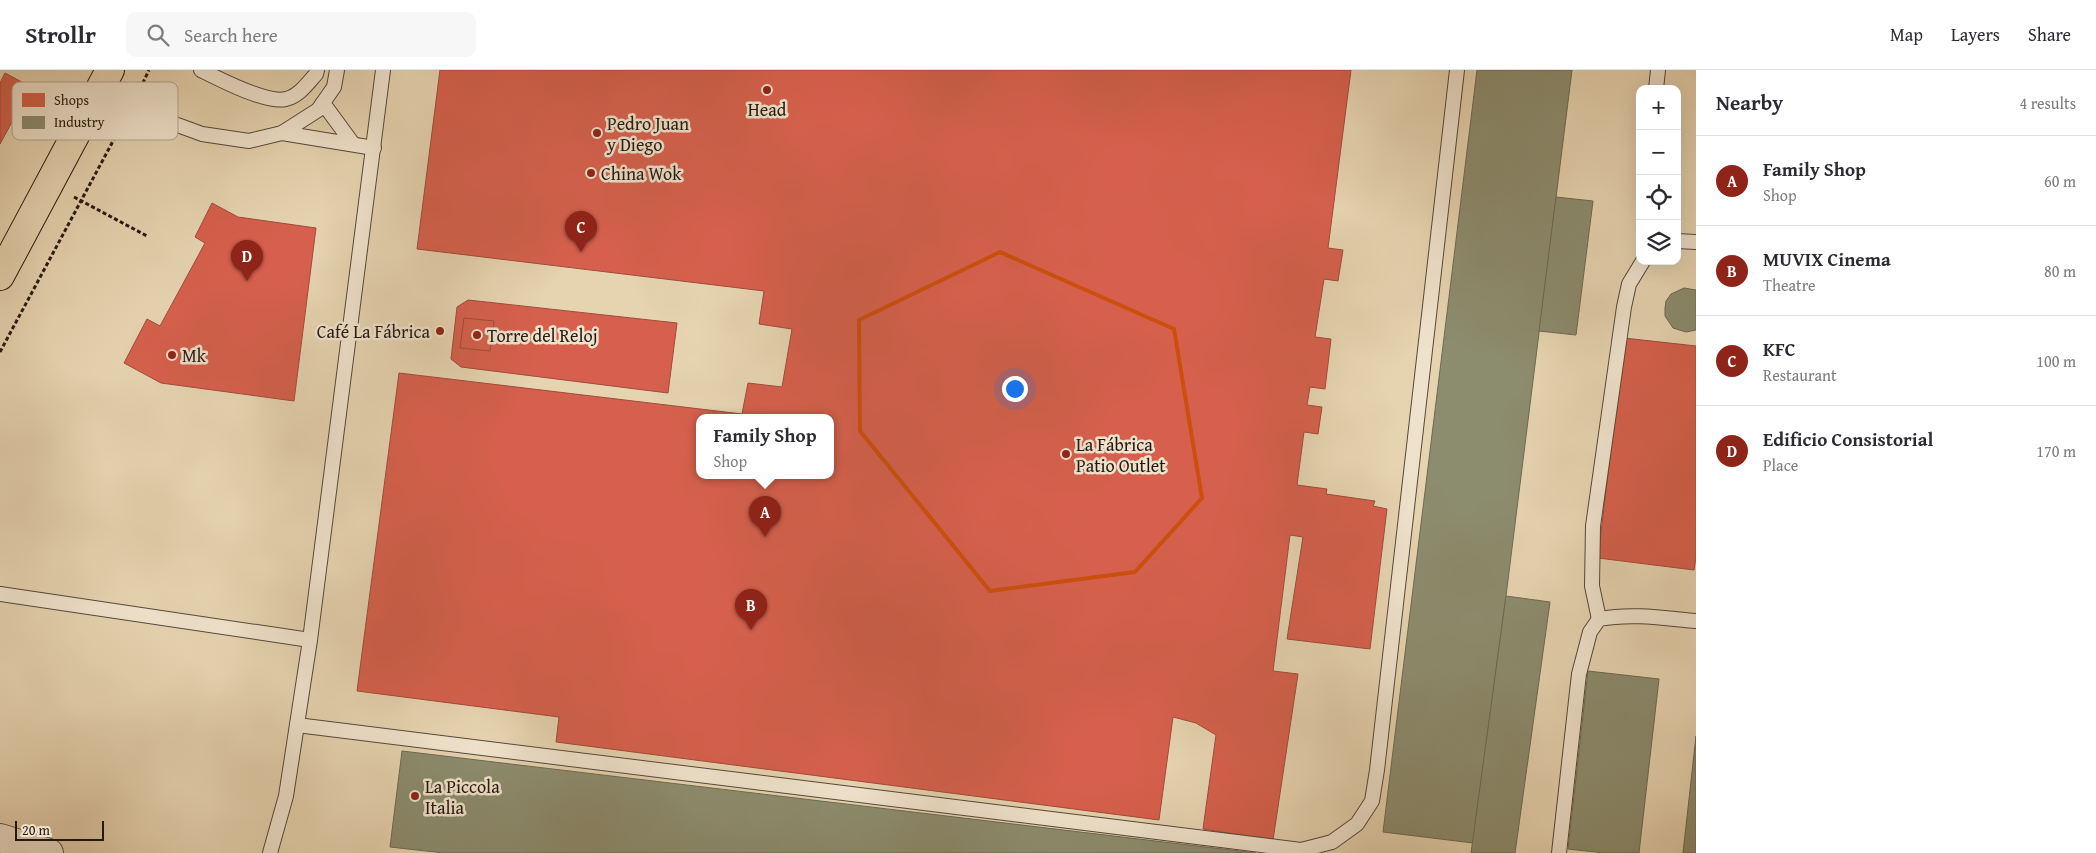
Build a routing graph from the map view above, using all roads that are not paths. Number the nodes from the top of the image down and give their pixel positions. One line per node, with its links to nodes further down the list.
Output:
1 (110, 70): 8 (main road)
2 (201, 70): 3 (lane)
3 (317, 70)
4 (337, 70): 10 (lane)
5 (383, 70): 15 (lane)
6 (1457, 70): 26 (lane)
7 (1658, 70): 9 (lane)
8 (103, 82)
9 (1656, 85)
10 (323, 103): 12 (lane); 14 (lane)
11 (178, 126): 12 (lane)
12 (282, 133): 14 (lane)
13 (72, 140): 19 (main road)
14 (353, 144): 15 (lane)
15 (374, 148): 23 (lane)
16 (1681, 241): 17 (lane)
17 (1696, 242)
18 (1642, 265): 21 (lane)
19 (0, 276)
20 (0, 594): 23 (lane)
21 (1599, 620): 22 (lane); 29 (lane)
22 (1696, 622)
23 (310, 640): 24 (lane)
24 (297, 725): 26 (lane); 28 (lane)
25 (0, 838): 27 (street)
26 (1301, 852)
27 (50, 853)
28 (270, 853)
29 (1559, 853)

